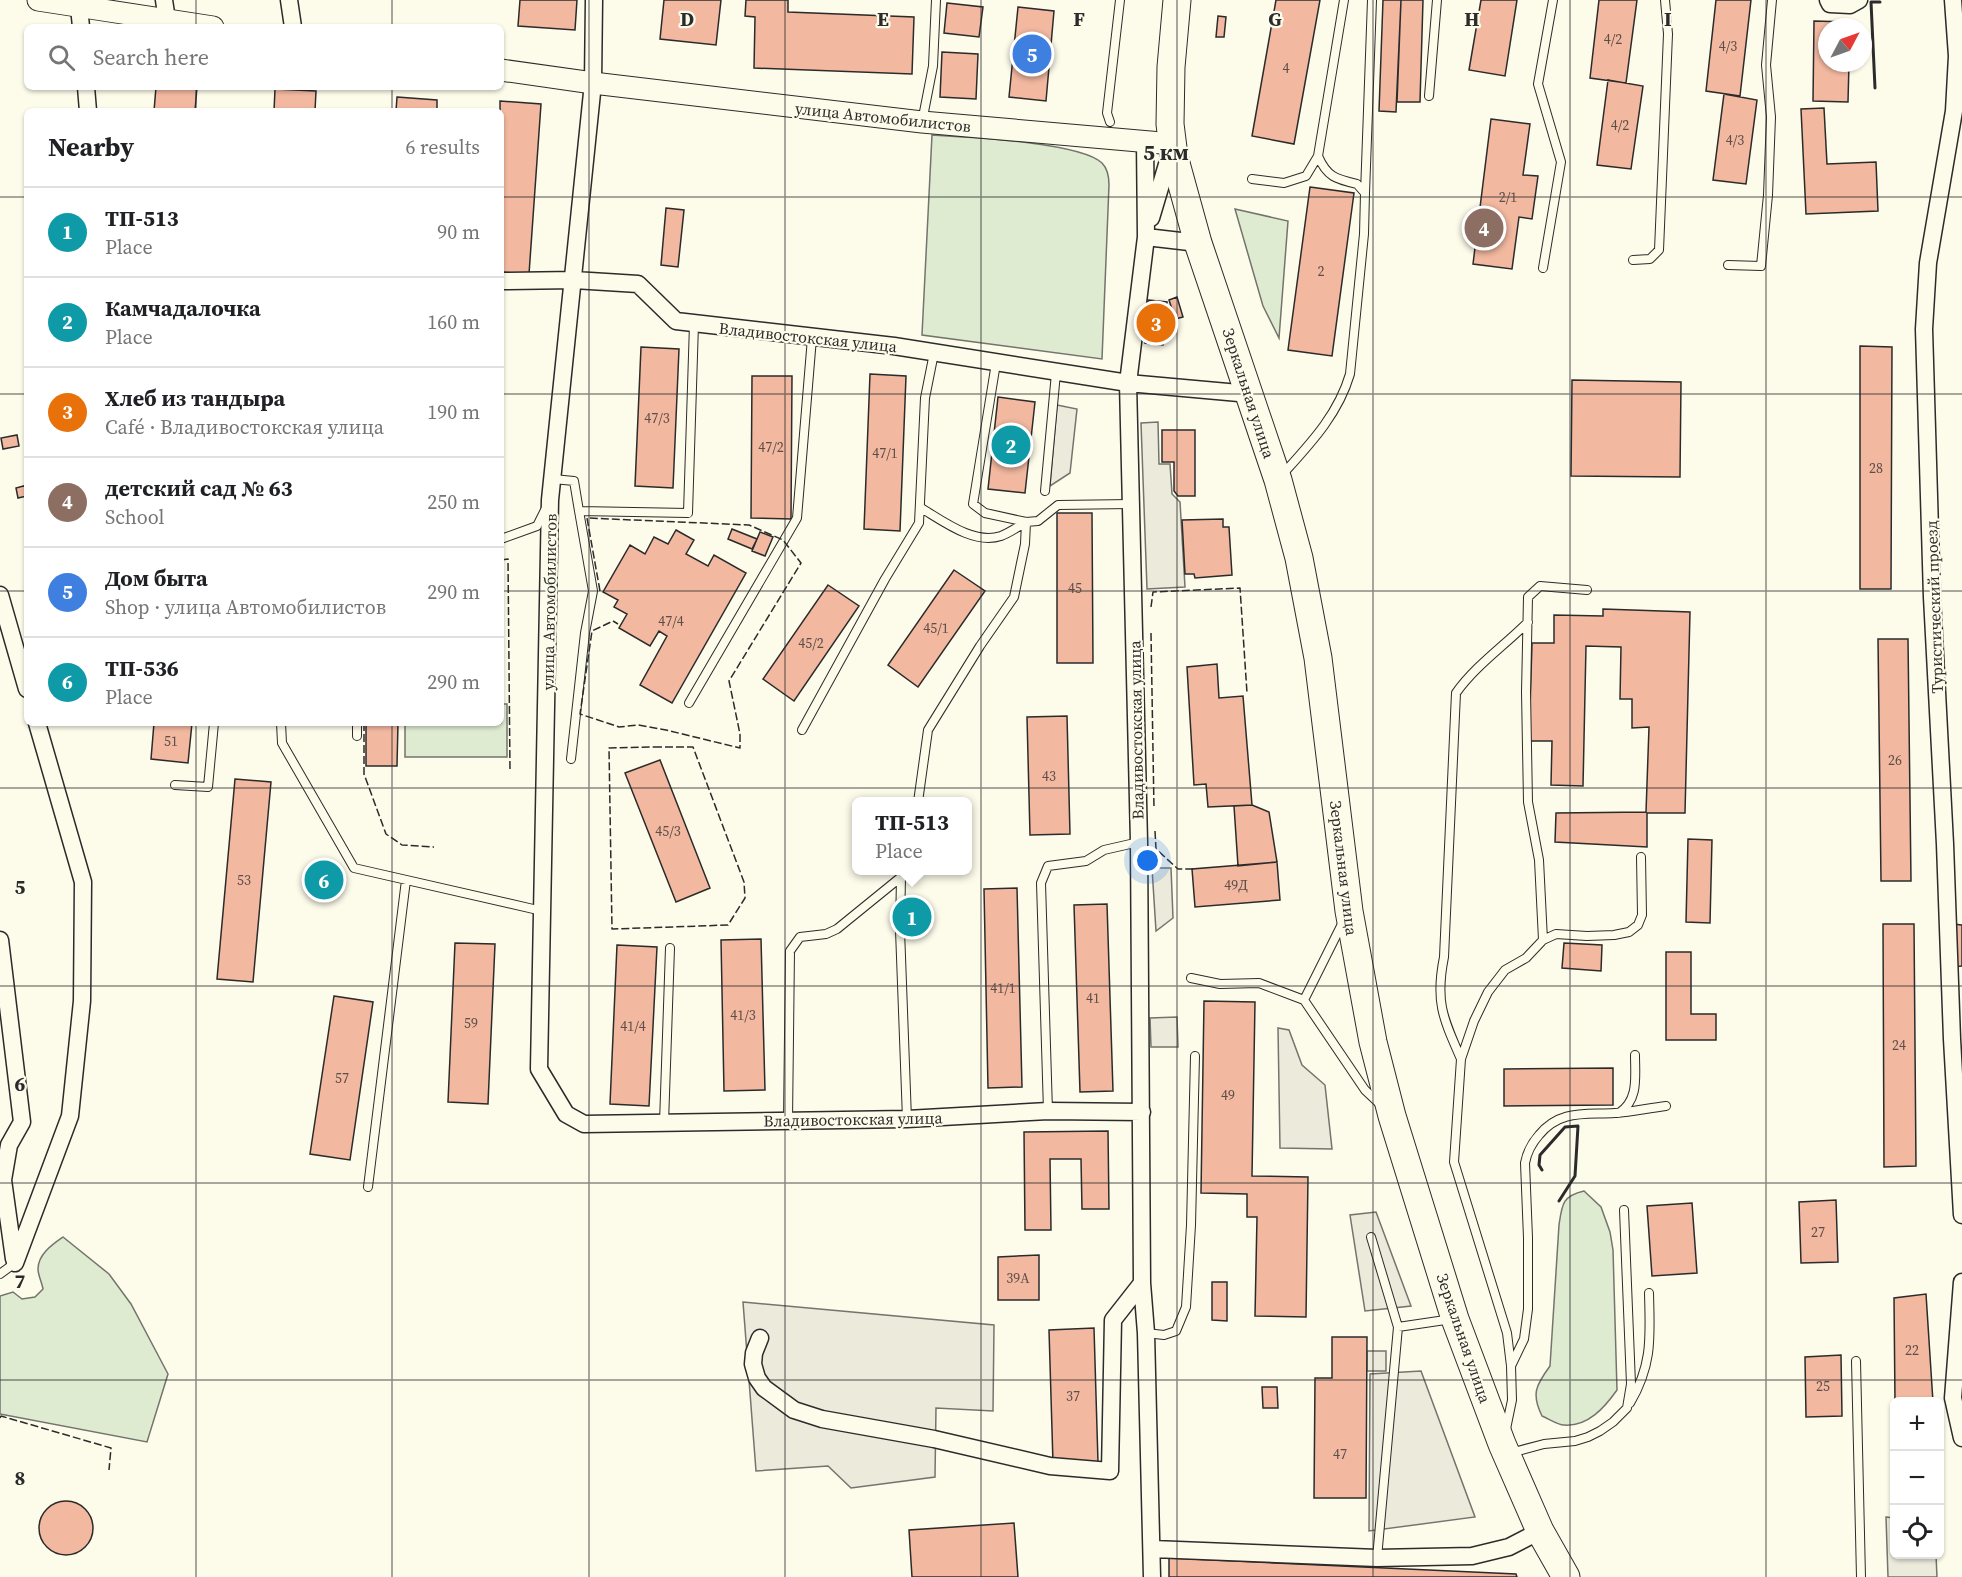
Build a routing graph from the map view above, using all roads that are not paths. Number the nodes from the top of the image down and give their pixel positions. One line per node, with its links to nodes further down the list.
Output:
1 (40, 0): 17 (street)
2 (289, 0): 19 (street)
3 (594, 0): 21 (street)
4 (936, 0): 25 (lane)
5 (1120, 0): 26 (lane)
6 (1177, 0): 28 (main road, Зеркальная улица)
7 (1344, 0): 29 (lane)
8 (1372, 0): 31 (lane)
9 (1437, 0): 23 (lane)
10 (1553, 0): 36 (lane)
11 (1665, 0): 34 (lane)
12 (1772, 0): 35 (lane)
13 (1828, 0): 14 (street)
14 (1859, 0)
15 (1953, 0): 95 (street, Туристический проезд)
16 (165, 10): 17 (street); 18 (street)
17 (80, 17)
18 (205, 24)
19 (293, 24)
20 (504, 70): 21 (street, улица Автомобилистов)
21 (593, 83): 25 (street, улица Автомобилистов); 37 (street, улица Автомобилистов)
22 (86, 90): 24 (street)
23 (1429, 96)
24 (88, 108)
25 (922, 122): 27 (street, улица Автомобилистов)
26 (1110, 122)
27 (1145, 142): 28 (street, улица Автомобилистов); 32 (street, Владивостокская улица)
28 (1173, 144): 32 (street, Владивостокская улица); 33 (main road, Зеркальная улица)
29 (1318, 156): 30 (lane); 31 (lane)
30 (1252, 179)
31 (1365, 193): 47 (lane)
32 (1146, 237): 33 (street); 44 (street, Владивостокская улица)
33 (1198, 243): 45 (main road, Зеркальная улица)
34 (1633, 260)
35 (1728, 265)
36 (1544, 268)
37 (574, 280): 38 (street, Владивостокская улица); 39 (street, Владивостокская улица); 46 (street, улица Автомобилистов)
38 (504, 281)
39 (694, 324): 40 (street, Владивостокская улица); 52 (lane)
40 (812, 338): 41 (street, Владивостокская улица); 59 (lane)
41 (934, 353): 42 (street, Владивостокская улица); 51 (lane)
42 (996, 363): 43 (street, Владивостокская улица); 53 (lane)
43 (1056, 373): 44 (street, Владивостокская улица); 48 (lane)
44 (1128, 383): 45 (street, Владивостокская улица); 50 (street, Владивостокская улица)
45 (1250, 394): 47 (main road, Зеркальная улица)
46 (553, 479): 49 (street, улица Автомобилистов); 52 (lane)
47 (1278, 480): 75 (main road, Зеркальная улица)
48 (1045, 491)
49 (550, 500): 54 (lane); 74 (street, улица Автомобилистов)
50 (1131, 504): 53 (lane); 69 (street, Владивостокская улица)
51 (921, 507): 53 (lane); 64 (lane)
52 (579, 511): 66 (lane)
53 (1026, 522): 68 (lane)
54 (504, 538)
55 (1587, 590): 57 (lane)
56 (0, 595): 58 (street)
57 (1528, 622): 77 (lane); 83 (lane)
58 (24, 679)
59 (689, 704)
60 (38, 726): 97 (street)
61 (214, 726): 67 (lane)
62 (281, 726): 73 (lane)
63 (357, 726): 65 (lane)
64 (802, 730)
65 (357, 736)
66 (571, 759)
67 (174, 785)
68 (919, 797)
69 (1139, 842): 85 (lane); 86 (street, Владивостокская улица)
70 (1641, 857): 77 (lane)
71 (901, 875): 91 (lane)
72 (902, 875): 90 (lane)
73 (406, 880): 74 (lane); 93 (lane)
74 (542, 911): 88 (street, улица Автомобилистов)
75 (1348, 911): 80 (lane); 89 (main road, Зеркальная улица)
76 (0, 940): 97 (street)
77 (1543, 940): 83 (lane)
78 (670, 948): 92 (lane)
79 (1191, 978): 80 (lane)
80 (1304, 1000): 89 (lane)
81 (1635, 1055): 87 (lane)
82 (1195, 1056): 104 (lane)
83 (1461, 1059): 107 (lane)
84 (1666, 1106): 87 (lane)
85 (1048, 1112): 86 (street, Владивостокская улица); 90 (street, Владивостокская улица)
86 (1142, 1112): 99 (street, Владивостокская улица)
87 (1618, 1113): 107 (lane)
88 (566, 1114): 92 (street, Владивостокская улица)
89 (1392, 1116): 102 (main road, Зеркальная улица)
90 (907, 1119): 91 (street, Владивостокская улица)
91 (788, 1121): 92 (street, Владивостокская улица)
92 (664, 1123)
93 (368, 1187)
94 (1624, 1210): 108 (lane)
95 (1962, 1215)
96 (1371, 1237): 103 (lane)
97 (15, 1263): 98 (lane)
98 (0, 1274)
99 (1142, 1282): 104 (street, Владивостокская улица); 105 (street)
100 (1962, 1282): 109 (street)
101 (1649, 1293): 108 (lane)
102 (1455, 1319): 103 (lane); 110 (main road, Зеркальная улица)
103 (1398, 1327): 113 (lane)
104 (1146, 1333): 112 (street, Владивостокская улица)
105 (760, 1338)
106 (1856, 1361): 116 (lane)
107 (1511, 1366): 110 (lane)
108 (1627, 1408): 110 (lane)
109 (1962, 1438)
110 (1504, 1449): 111 (main road, Зеркальная улица)
111 (1540, 1531): 113 (street); 115 (main road, Зеркальная улица)
112 (1152, 1549): 113 (street); 114 (street, Владивостокская улица)
113 (1377, 1558)
114 (1152, 1577)
115 (1566, 1577)
116 (1861, 1577)

